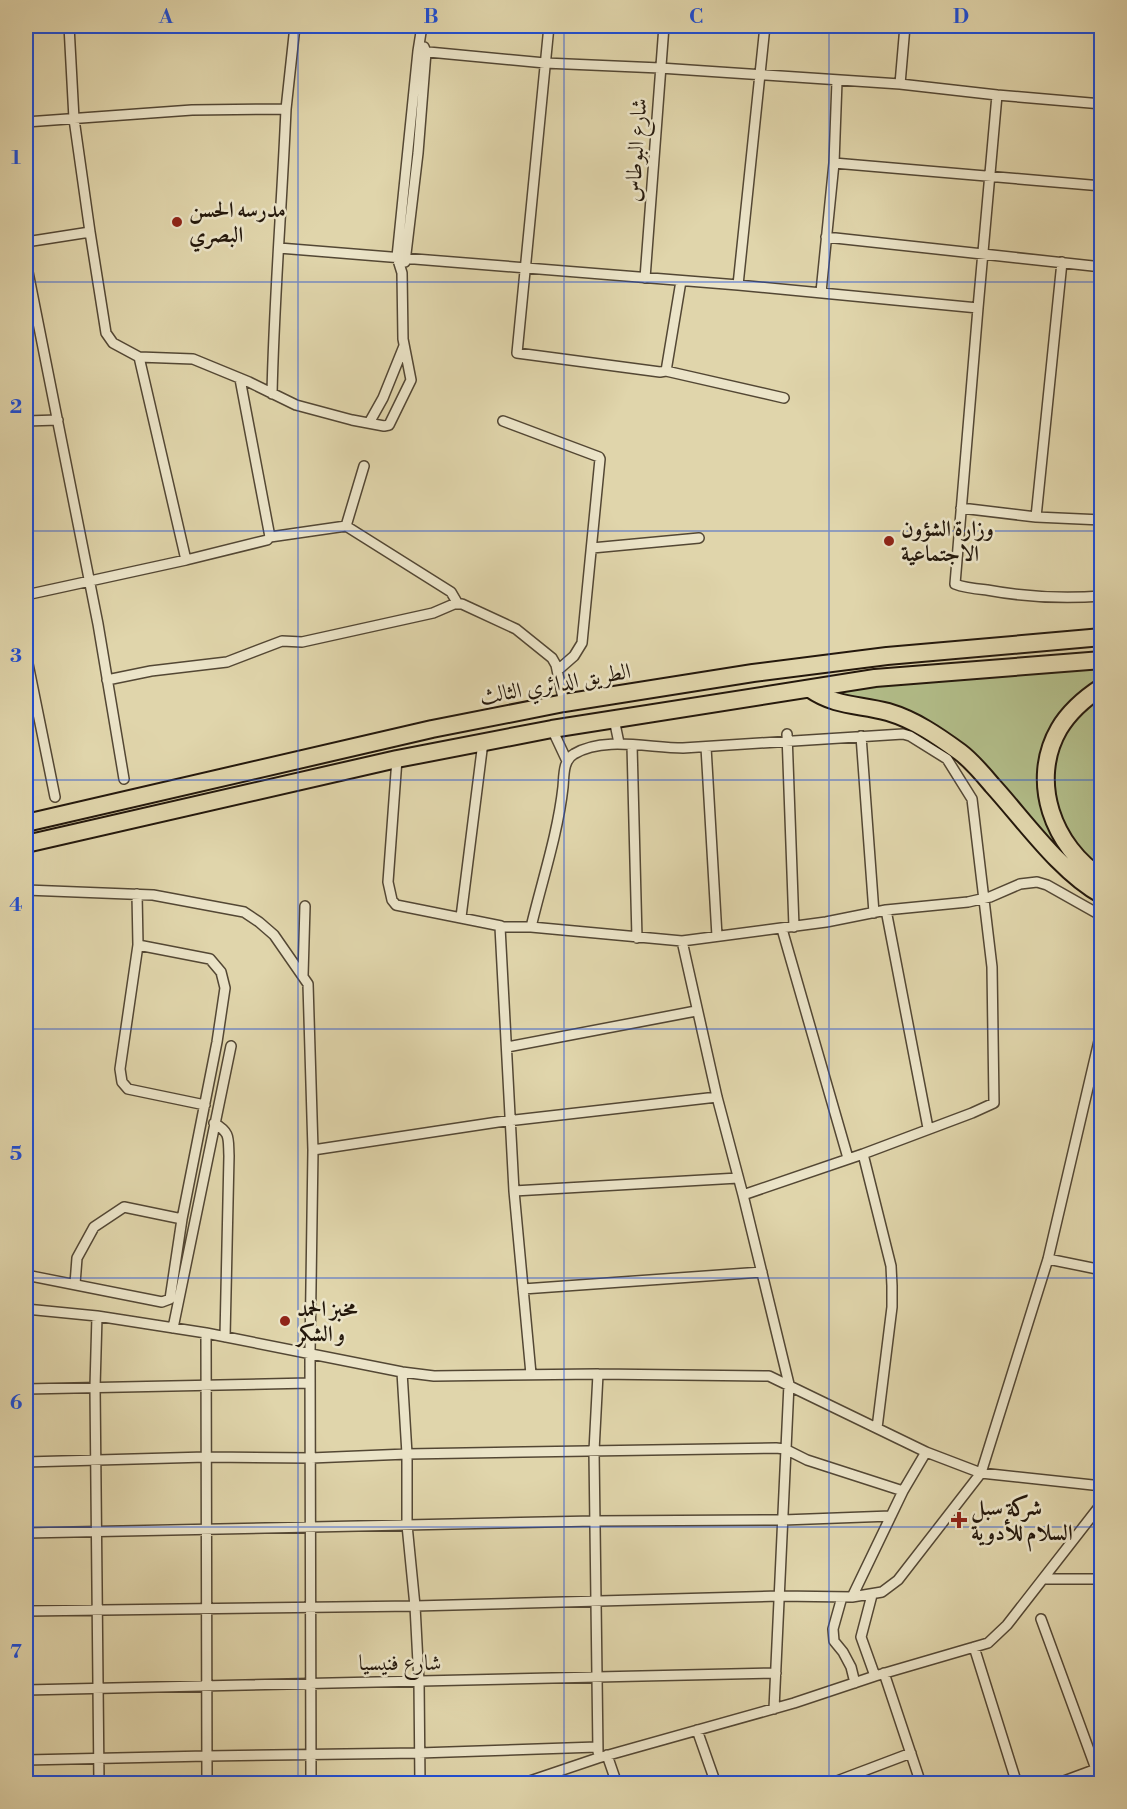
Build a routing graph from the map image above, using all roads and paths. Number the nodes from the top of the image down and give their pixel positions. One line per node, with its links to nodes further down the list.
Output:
1 (69, 26): 17 (street)
2 (295, 26): 16 (street)
3 (422, 26): 8 (street)
4 (549, 26): 9 (street)
5 (664, 26): 10 (street, شارع البوطاس)
6 (765, 26): 11 (street)
7 (905, 26): 13 (street)
8 (422, 52): 9 (street); 27 (street)
9 (545, 63): 10 (street); 30 (street)
10 (660, 68): 11 (street); 32 (street, شارع البوطاس)
11 (760, 74): 12 (street); 34 (street)
12 (837, 81): 13 (street); 19 (street)
13 (900, 84): 14 (street)
14 (997, 95): 15 (street); 20 (street)
15 (1101, 104)
16 (286, 109): 17 (street); 25 (street)
17 (74, 118): 18 (street); 22 (street)
18 (26, 122)
19 (834, 163): 20 (street); 23 (street)
20 (989, 177): 21 (street); 26 (street)
21 (1101, 186)
22 (90, 232): 24 (street); 38 (street)
23 (826, 237): 26 (street); 35 (street)
24 (26, 242)
25 (279, 248): 27 (street); 41 (street)
26 (983, 255): 29 (street); 36 (street)
27 (402, 257): 30 (street); 37 (street)
28 (26, 262): 43 (street)
29 (1062, 262): 31 (street); 49 (street)
30 (525, 267): 32 (street); 39 (street)
31 (1101, 267)
32 (645, 278): 33 (street)
33 (681, 281): 34 (street); 39 (street)
34 (738, 285): 35 (street)
35 (821, 292): 36 (street)
36 (978, 308): 48 (street)
37 (404, 346): 46 (street); 46 (street)
38 (139, 357): 40 (street); 55 (street)
39 (666, 370): 42 (street)
40 (240, 379): 41 (street); 52 (street)
41 (272, 394): 46 (street)
42 (784, 398)
43 (58, 420): 45 (street); 56 (street)
44 (504, 421): 54 (street)
45 (26, 422)
46 (369, 423)
47 (364, 466): 51 (street)
48 (961, 508): 49 (street); 59 (street)
49 (1036, 517): 50 (street)
50 (1101, 520)
51 (345, 526): 52 (street); 57 (street)
52 (270, 537): 55 (street)
53 (699, 538): 54 (street)
54 (592, 548): 65 (street)
55 (186, 560): 56 (street)
56 (88, 581): 58 (street); 66 (street)
57 (450, 592): 60 (street); 61 (street)
58 (26, 595)
59 (1101, 596)
60 (458, 603): 61 (street); 65 (street)
61 (439, 611): 66 (street)
62 (1101, 637): 69 (highway, الطريق الدائري الثالث)
63 (26, 654): 81 (street)
64 (1101, 660): 68 (highway, الطريق الدائري الثالث)
65 (558, 670): 69 (street)
66 (107, 680): 80 (street)
67 (1101, 687): 84 (highway)
68 (810, 689): 70 (highway, الطريق الدائري الثالث); 87 (highway)
69 (564, 703): 82 (highway, الطريق الدائري الثالث)
70 (614, 719): 71 (highway, الطريق الدائري الثالث); 75 (street)
71 (552, 729): 74 (highway, الطريق الدائري الثالث); 79 (street)
72 (861, 736): 73 (street); 88 (street); 91 (street)
73 (787, 737): 77 (street); 96 (street)
74 (483, 742): 78 (highway, الطريق الدائري الثالث); 93 (street)
75 (618, 743): 76 (street); 79 (street)
76 (632, 745): 77 (street); 99 (street)
77 (706, 747): 98 (street)
78 (397, 759): 83 (highway, الطريق الدائري الثالث); 93 (street)
79 (567, 761): 95 (street)
80 (124, 779)
81 (55, 797)
82 (31, 820)
83 (26, 844)
84 (1101, 878)
85 (26, 890): 86 (street)
86 (137, 894): 101 (street); 102 (street)
87 (1101, 895)
88 (985, 898): 90 (street); 92 (street); 112 (street)
89 (305, 906): 102 (street)
90 (886, 910): 91 (street); 112 (street)
91 (874, 913): 96 (street)
92 (1101, 916)
93 (461, 917): 94 (street)
94 (501, 926): 95 (street); 106 (street)
95 (531, 927): 99 (street)
96 (794, 927): 97 (street)
97 (782, 929): 98 (street); 115 (street)
98 (717, 936): 100 (street)
99 (638, 938): 100 (street)
100 (682, 941): 103 (street)
101 (138, 945): 109 (street); 109 (street)
102 (303, 975): 113 (street)
103 (696, 1011): 106 (street); 108 (street)
104 (1101, 1028): 107 (street)
105 (231, 1046): 111 (street)
106 (507, 1047): 110 (street)
107 (1097, 1074): 120 (street)
108 (717, 1097): 110 (street); 116 (street)
109 (205, 1105): 119 (street)
110 (512, 1120): 113 (street); 117 (street)
111 (214, 1123): 128 (street); 130 (street)
112 (928, 1128): 114 (street)
113 (313, 1150): 131 (street)
114 (862, 1154): 115 (street); 140 (street)
115 (848, 1158): 118 (street)
116 (738, 1178): 117 (street); 118 (street)
117 (514, 1191): 125 (street)
118 (743, 1195): 122 (street)
119 (182, 1219): 124 (street); 124 (street)
120 (1048, 1259): 121 (street); 149 (street)
121 (1101, 1270)
122 (762, 1272): 125 (street); 136 (street)
123 (26, 1275): 124 (street)
124 (75, 1284)
125 (523, 1289): 133 (street)
126 (26, 1309): 127 (street)
127 (97, 1316): 128 (street); 138 (street)
128 (173, 1328): 129 (street)
129 (206, 1333): 130 (street); 137 (street)
130 (225, 1337): 131 (street)
131 (310, 1353): 132 (street); 135 (street)
132 (402, 1372): 133 (street); 144 (street)
133 (531, 1374): 134 (street)
134 (598, 1374): 136 (street); 142 (street)
135 (310, 1383): 137 (street); 146 (street)
136 (789, 1384): 140 (street); 141 (street)
137 (205, 1386): 138 (street); 145 (street)
138 (95, 1387): 139 (street); 147 (street)
139 (26, 1389)
140 (877, 1428): 143 (street)
141 (785, 1449): 142 (street); 151 (street); 154 (street)
142 (594, 1451): 144 (street); 155 (street)
143 (926, 1452): 149 (street); 151 (street)
144 (407, 1454): 146 (street); 156 (street)
145 (206, 1457): 146 (street); 147 (street); 158 (street)
146 (311, 1458): 157 (street)
147 (96, 1460): 148 (street); 159 (street)
148 (26, 1462)
149 (981, 1473): 150 (street); 163 (street)
150 (1101, 1486)
151 (903, 1491): 153 (street)
152 (1101, 1503): 161 (street)
153 (891, 1516): 154 (street); 165 (street)
154 (783, 1520): 155 (street); 164 (street)
155 (595, 1521): 156 (street); 166 (street)
156 (407, 1525): 157 (street); 167 (street)
157 (311, 1528): 158 (street); 169 (street)
158 (206, 1530): 159 (street); 168 (street)
159 (96, 1532): 160 (street); 170 (street)
160 (26, 1533)
161 (1043, 1579): 162 (street); 173 (street)
162 (1101, 1579)
163 (872, 1595): 165 (street); 175 (street)
164 (779, 1596): 165 (street); 166 (street); 174 (street)
165 (847, 1597): 179 (street)
166 (596, 1600): 167 (street); 176 (street)
167 (415, 1606): 169 (street); 178 (street)
168 (205, 1607): 169 (street); 170 (street); 180 (street)
169 (311, 1607): 177 (street)
170 (99, 1609): 171 (street); 181 (street)
171 (26, 1611)
172 (1041, 1618): 193 (street)
173 (974, 1647): 175 (street); 203 (street)
174 (776, 1673): 176 (street, شارع فنيسيا); 183 (street)
175 (879, 1675): 179 (street); 187 (street)
176 (596, 1677): 178 (street, شارع فنيسيا); 185 (street)
177 (312, 1682): 178 (street, شارع فنيسيا); 180 (street, شارع فنيسيا); 188 (street)
178 (419, 1682): 186 (street)
179 (855, 1683): 183 (street)
180 (207, 1685): 181 (street, شارع فنيسيا); 189 (street)
181 (99, 1688): 182 (street, شارع فنيسيا); 191 (street)
182 (26, 1690)
183 (774, 1709): 184 (street)
184 (697, 1730): 190 (street); 200 (street)
185 (597, 1747): 186 (street); 190 (street)
186 (419, 1753): 188 (street); 197 (street)
187 (911, 1753): 201 (street); 202 (street)
188 (312, 1754): 189 (street); 196 (street)
189 (207, 1756): 191 (street); 195 (street)
190 (602, 1756): 198 (street); 199 (street)
191 (100, 1758): 192 (street); 194 (street)
192 (26, 1760)
193 (1099, 1768): 204 (street)
194 (99, 1784)
195 (207, 1784)
196 (311, 1784)
197 (420, 1784)
198 (521, 1784)
199 (617, 1784)
200 (716, 1784)
201 (829, 1784)
202 (921, 1784)
203 (1017, 1784)
204 (1056, 1784)

